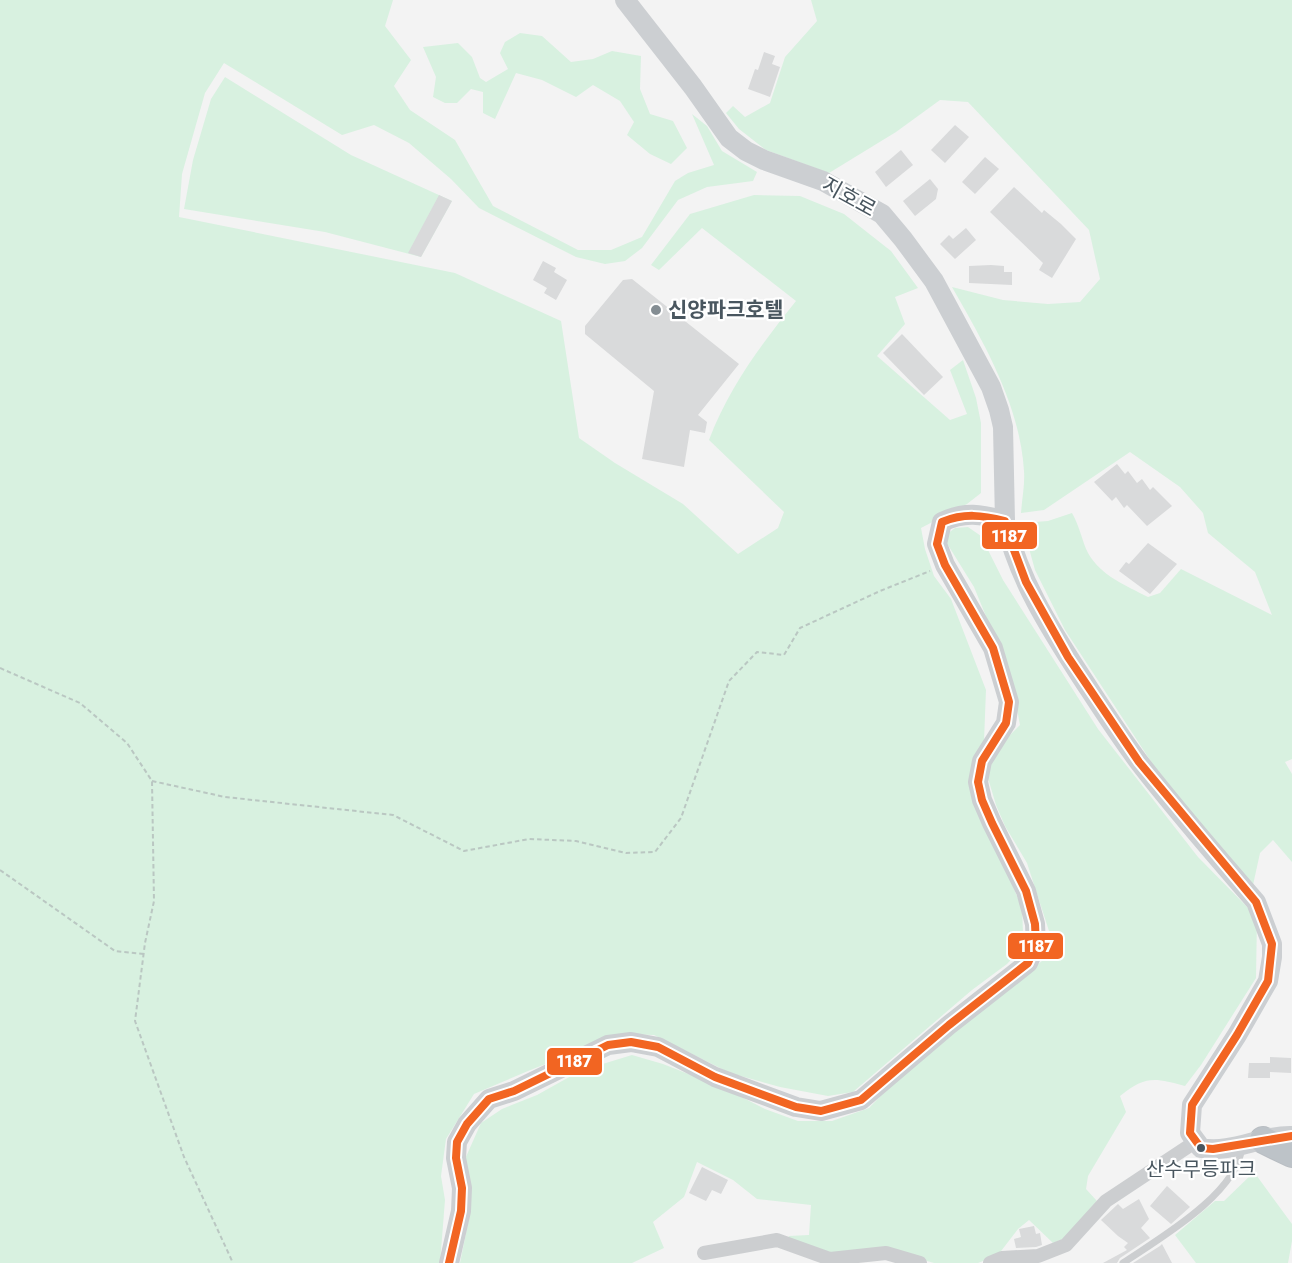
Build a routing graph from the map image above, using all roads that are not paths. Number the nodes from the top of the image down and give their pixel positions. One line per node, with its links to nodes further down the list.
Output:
1 (625, 0): 2 (main road, 지호로)
2 (1005, 521): 4 (main road, 지호로); 8 (main road)
3 (1292, 1136): 5 (main road)
4 (1195, 1142): 5 (main road); 10 (street)
5 (1253, 1142): 6 (highway); 11 (lane)
6 (1292, 1154)
7 (704, 1253): 9 (street)
8 (448, 1263)
9 (920, 1263)
10 (990, 1263)
11 (1123, 1263)

